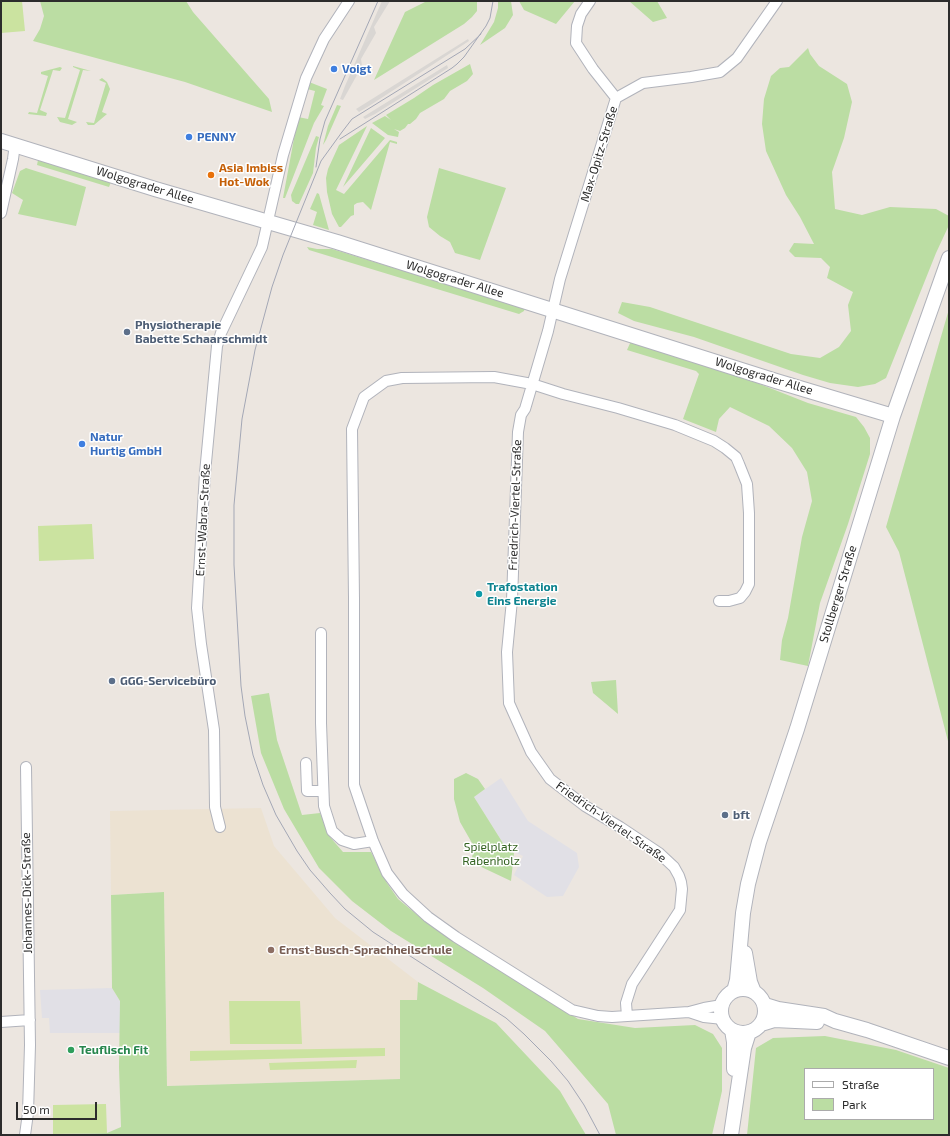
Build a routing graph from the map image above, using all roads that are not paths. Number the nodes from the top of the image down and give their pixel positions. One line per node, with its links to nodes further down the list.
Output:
1 (350, 1): 8 (street, Ernst-Wabra-Straße)
2 (590, 1): 4 (street)
3 (777, 1): 4 (street, Max-Opitz-Straße)
4 (616, 98): 10 (street, Max-Opitz-Straße)
5 (1, 140): 6 (main road, Wolgograder Allee)
6 (15, 144): 7 (street); 8 (main road, Wolgograder Allee)
7 (1, 213)
8 (268, 222): 10 (main road, Wolgograder Allee); 18 (street, Ernst-Wabra-Straße)
9 (949, 258): 12 (main road, Stollberger Straße)
10 (554, 310): 11 (street, Friedrich-Viertel-Straße); 12 (main road, Wolgograder Allee)
11 (532, 384): 13 (street); 19 (street); 26 (street, Friedrich-Viertel-Straße)
12 (893, 416): 20 (main road, Stollberger Straße)
13 (719, 601)
14 (321, 633): 17 (street)
15 (306, 763): 17 (street)
16 (26, 766): 28 (street, Johannes-Dick-Straße)
17 (323, 791): 19 (street)
18 (220, 827)
19 (373, 841): 26 (street)
20 (741, 934): 21 (main road, Stollberger Straße); 22 (main road, Stollberger Straße)
21 (734, 991): 22 (main road); 23 (main road)
22 (754, 992): 24 (main road)
23 (722, 1005): 25 (street); 27 (main road)
24 (765, 1006): 29 (main road); 31 (main road)
25 (689, 1012): 26 (street); 27 (street)
26 (627, 1016)
27 (723, 1019): 32 (main road)
28 (30, 1020): 30 (street); 36 (street, Johannes-Dick-Straße)
29 (835, 1021): 31 (main road); 34 (main road)
30 (1, 1022)
31 (761, 1024): 33 (main road)
32 (732, 1030): 33 (main road); 35 (main road)
33 (749, 1032): 35 (main road)
34 (949, 1058)
35 (736, 1104): 37 (main road)
36 (26, 1135)
37 (731, 1135)

